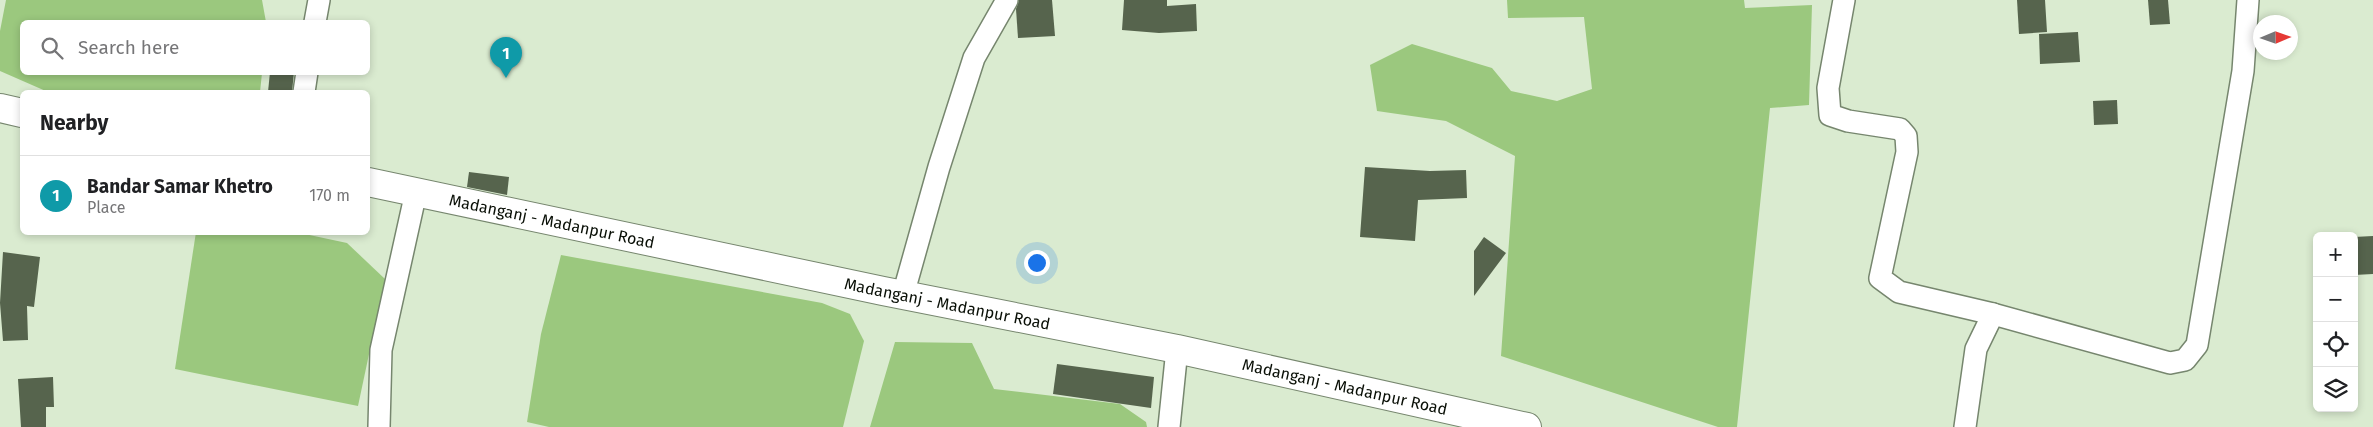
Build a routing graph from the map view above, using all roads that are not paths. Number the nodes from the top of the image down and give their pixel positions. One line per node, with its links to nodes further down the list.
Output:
1 (318, 0): 5 (street)
2 (1007, 0): 12 (street)
3 (1844, 0): 13 (street)
4 (2248, 0): 13 (street)
5 (315, 20)
6 (307, 75): 7 (street)
7 (304, 90)
8 (0, 108): 9 (main road)
9 (20, 113)
10 (370, 182): 11 (main road, Madanganj - Madanpur Road)
11 (416, 192): 12 (main road, Madanganj - Madanpur Road); 15 (street)
12 (903, 295): 14 (main road, Madanganj - Madanpur Road)
13 (1992, 314): 18 (street)
14 (1177, 349): 16 (street); 17 (main road, Madanganj - Madanpur Road)
15 (380, 427)
16 (1169, 427)
17 (1527, 427)
18 (1965, 427)

